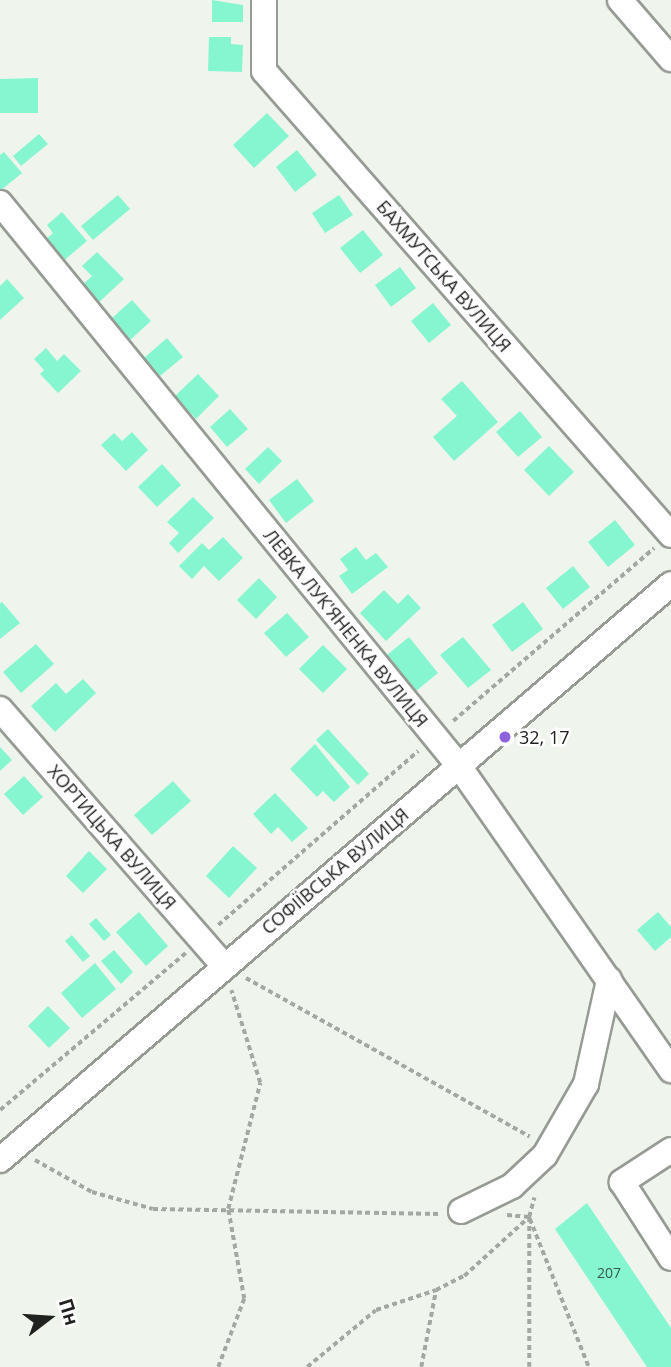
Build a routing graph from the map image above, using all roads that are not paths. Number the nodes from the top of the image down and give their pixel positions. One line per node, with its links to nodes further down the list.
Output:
1 (264, 0): 5 (street, БАХМУТСЬКА ВУЛИЦЯ)
2 (620, 0): 3 (street)
3 (671, 59)
4 (0, 203): 8 (street, ЛЕВКА ЛУК'ЯНЕНКА ВУЛИЦЯ)
5 (671, 535)
6 (671, 584): 8 (street, СОФІЇВСЬКА ВУЛИЦЯ)
7 (0, 709): 9 (street, ХОРТИЦЬКА ВУЛИЦЯ)
8 (459, 766): 9 (street, СОФІЇВСЬКА ВУЛИЦЯ); 10 (street, ЛЕВКА ЛУК'ЯНЕНКА ВУЛИЦЯ)
9 (223, 965): 13 (street, СОФІЇВСЬКА ВУЛИЦЯ)
10 (609, 980): 11 (street, ЛЕВКА ЛУК'ЯНЕНКА ВУЛИЦЯ); 14 (street)
11 (671, 1070)
12 (671, 1150): 15 (street)
13 (7, 1154)
14 (461, 1211)
15 (671, 1258)

